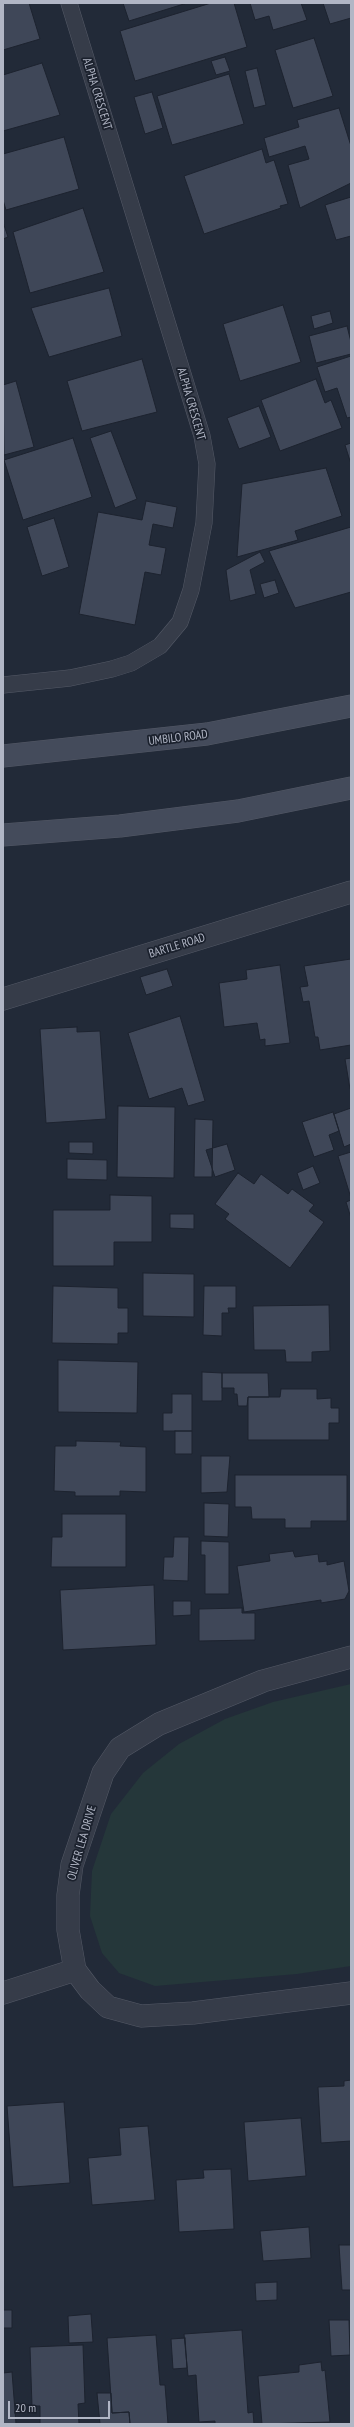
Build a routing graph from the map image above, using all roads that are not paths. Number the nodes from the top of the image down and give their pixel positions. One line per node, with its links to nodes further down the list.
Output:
1 (69, 3): 2 (lane, ALPHA CRESCENT)
2 (3, 685)
3 (351, 706): 4 (main road, UMBILO ROAD)
4 (3, 756)
5 (351, 788): 6 (main road)
6 (3, 835)
7 (351, 892): 8 (street, BARTLE ROAD)
8 (3, 999)
9 (351, 1657): 10 (street, OLIVER LEA DRIVE)
10 (75, 1970): 11 (street); 12 (street, OLIVER LEA DRIVE)
11 (3, 1993)
12 (351, 1993)

